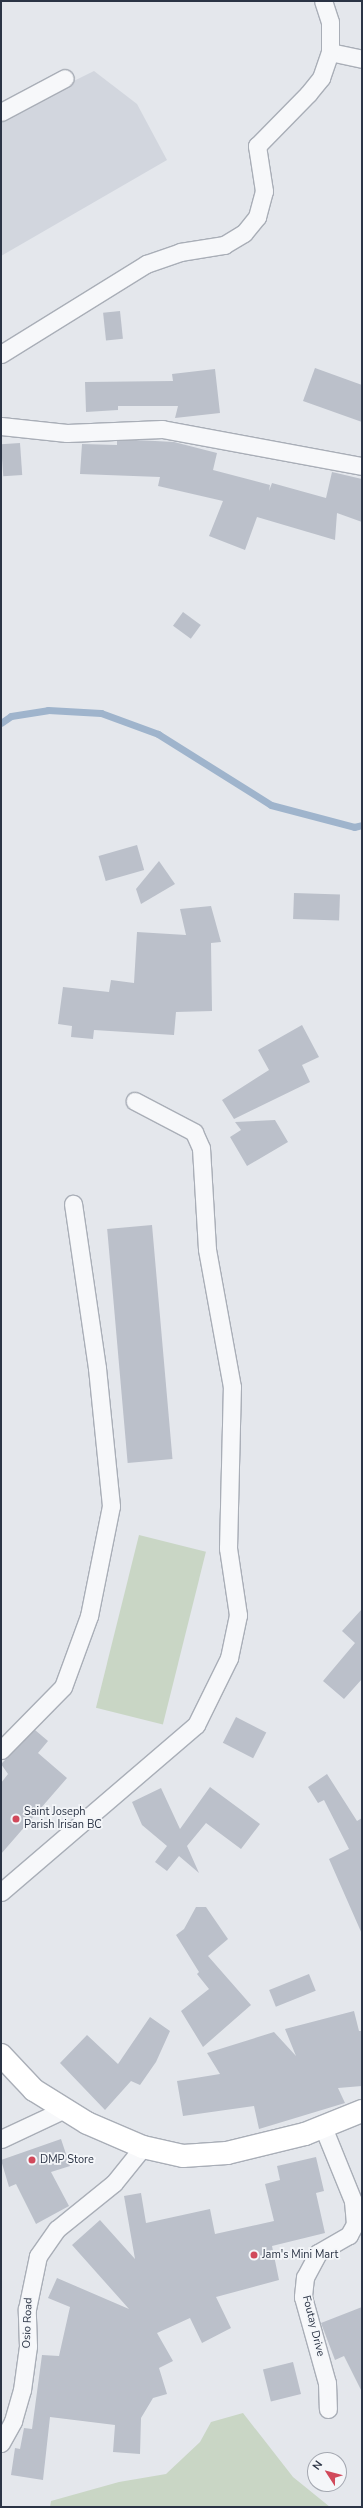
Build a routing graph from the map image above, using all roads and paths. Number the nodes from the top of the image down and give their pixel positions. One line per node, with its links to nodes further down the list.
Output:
1 (323, 1): 2 (street)
2 (330, 52): 3 (street); 6 (street)
3 (362, 59)
4 (65, 78): 5 (street)
5 (1, 112)
6 (1, 354)
7 (1, 426): 8 (street)
8 (362, 466)
9 (135, 1100): 12 (street)
10 (73, 1204): 11 (street)
11 (1, 1750)
12 (1, 1892)
13 (1, 2055): 14 (highway)
14 (63, 2110): 17 (street); 18 (highway)
15 (362, 2111): 16 (highway)
16 (323, 2127): 18 (highway); 19 (street, Foutay Drive)
17 (1, 2139)
18 (143, 2147): 20 (street, Osio Road)
19 (328, 2409)
20 (1, 2443)

